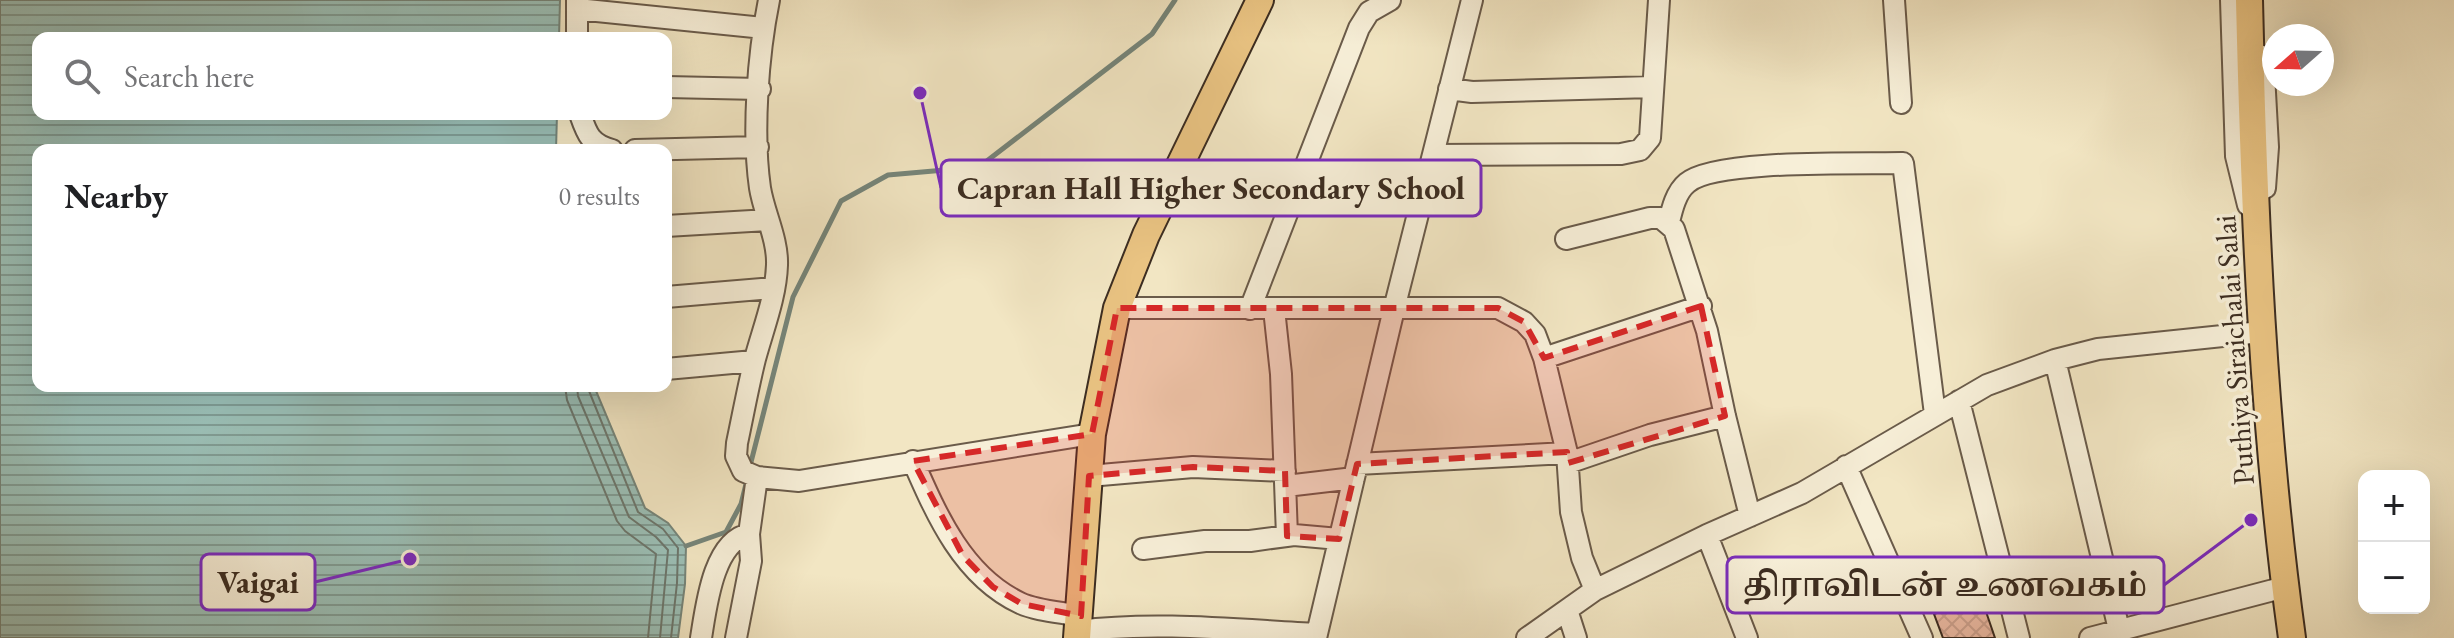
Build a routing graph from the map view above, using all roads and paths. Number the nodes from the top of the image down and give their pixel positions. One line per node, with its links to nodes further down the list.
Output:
1 (769, 0): 11 (street)
2 (1260, 0): 31 (main road)
3 (1390, 0): 32 (street)
4 (1472, 0): 16 (street)
5 (1659, 0): 14 (street)
6 (1894, 0): 17 (street)
7 (2231, 0): 27 (street)
8 (2249, 0): 27 (main road, Puthiya Siraichalai Salai)
9 (2260, 0): 27 (street)
10 (577, 4): 11 (street); 12 (street)
11 (764, 28): 15 (street)
12 (577, 32)
13 (672, 87): 15 (street)
14 (1653, 87): 16 (street); 22 (street)
15 (760, 89): 20 (street)
16 (1449, 89): 22 (street)
17 (1901, 103)
18 (582, 120): 19 (street)
19 (595, 144)
20 (758, 147): 21 (street); 23 (street)
21 (672, 149)
22 (1433, 155): 34 (street)
23 (768, 220): 25 (street); 28 (street)
24 (1669, 222): 26 (street); 30 (street); 41 (street)
25 (672, 226)
26 (1566, 239)
27 (2259, 252): 35 (main road, Puthiya Siraichalai Salai)
28 (774, 288): 29 (street); 38 (street)
29 (672, 296)
30 (1701, 306): 36 (street); 42 (street)
31 (1117, 308): 32 (street); 43 (main road)
32 (1250, 309): 33 (street)
33 (1274, 309): 34 (street); 50 (street)
34 (1394, 309): 36 (street); 47 (street)
35 (2261, 332): 37 (street); 57 (main road, Puthiya Siraichalai Salai)
36 (1544, 358): 44 (street)
37 (2055, 360): 40 (street); 62 (street)
38 (754, 361): 39 (street); 48 (street)
39 (672, 368)
40 (1959, 401): 41 (street); 70 (street)
41 (1935, 414): 46 (street)
42 (1725, 416): 44 (street); 51 (street)
43 (1092, 434): 45 (street); 49 (main road)
44 (1568, 458): 47 (street); 58 (street)
45 (913, 461): 48 (street); 60 (street)
46 (1846, 466): 51 (street); 69 (street)
47 (1356, 471): 50 (street); 55 (street)
48 (751, 475): 52 (street)
49 (1089, 476): 50 (street); 60 (main road)
50 (1286, 478): 54 (street)
51 (1750, 516): 53 (street)
52 (749, 534): 64 (street); 65 (street)
53 (1707, 535): 58 (street); 68 (street)
54 (1287, 536): 55 (street); 56 (street)
55 (1339, 539): 63 (street)
56 (1143, 549)
57 (2285, 587): 62 (street); 72 (main road, Puthiya Siraichalai Salai)
58 (1595, 590): 59 (street)
59 (1567, 610): 66 (street); 67 (street)
60 (1079, 628): 61 (street)
61 (1174, 632): 63 (street)
62 (2120, 634): 71 (street)
63 (1316, 636)
64 (701, 638)
65 (736, 638)
66 (1527, 638)
67 (1576, 638)
68 (1747, 638)
69 (1922, 638)
70 (2019, 638)
71 (2090, 638)
72 (2292, 638)

